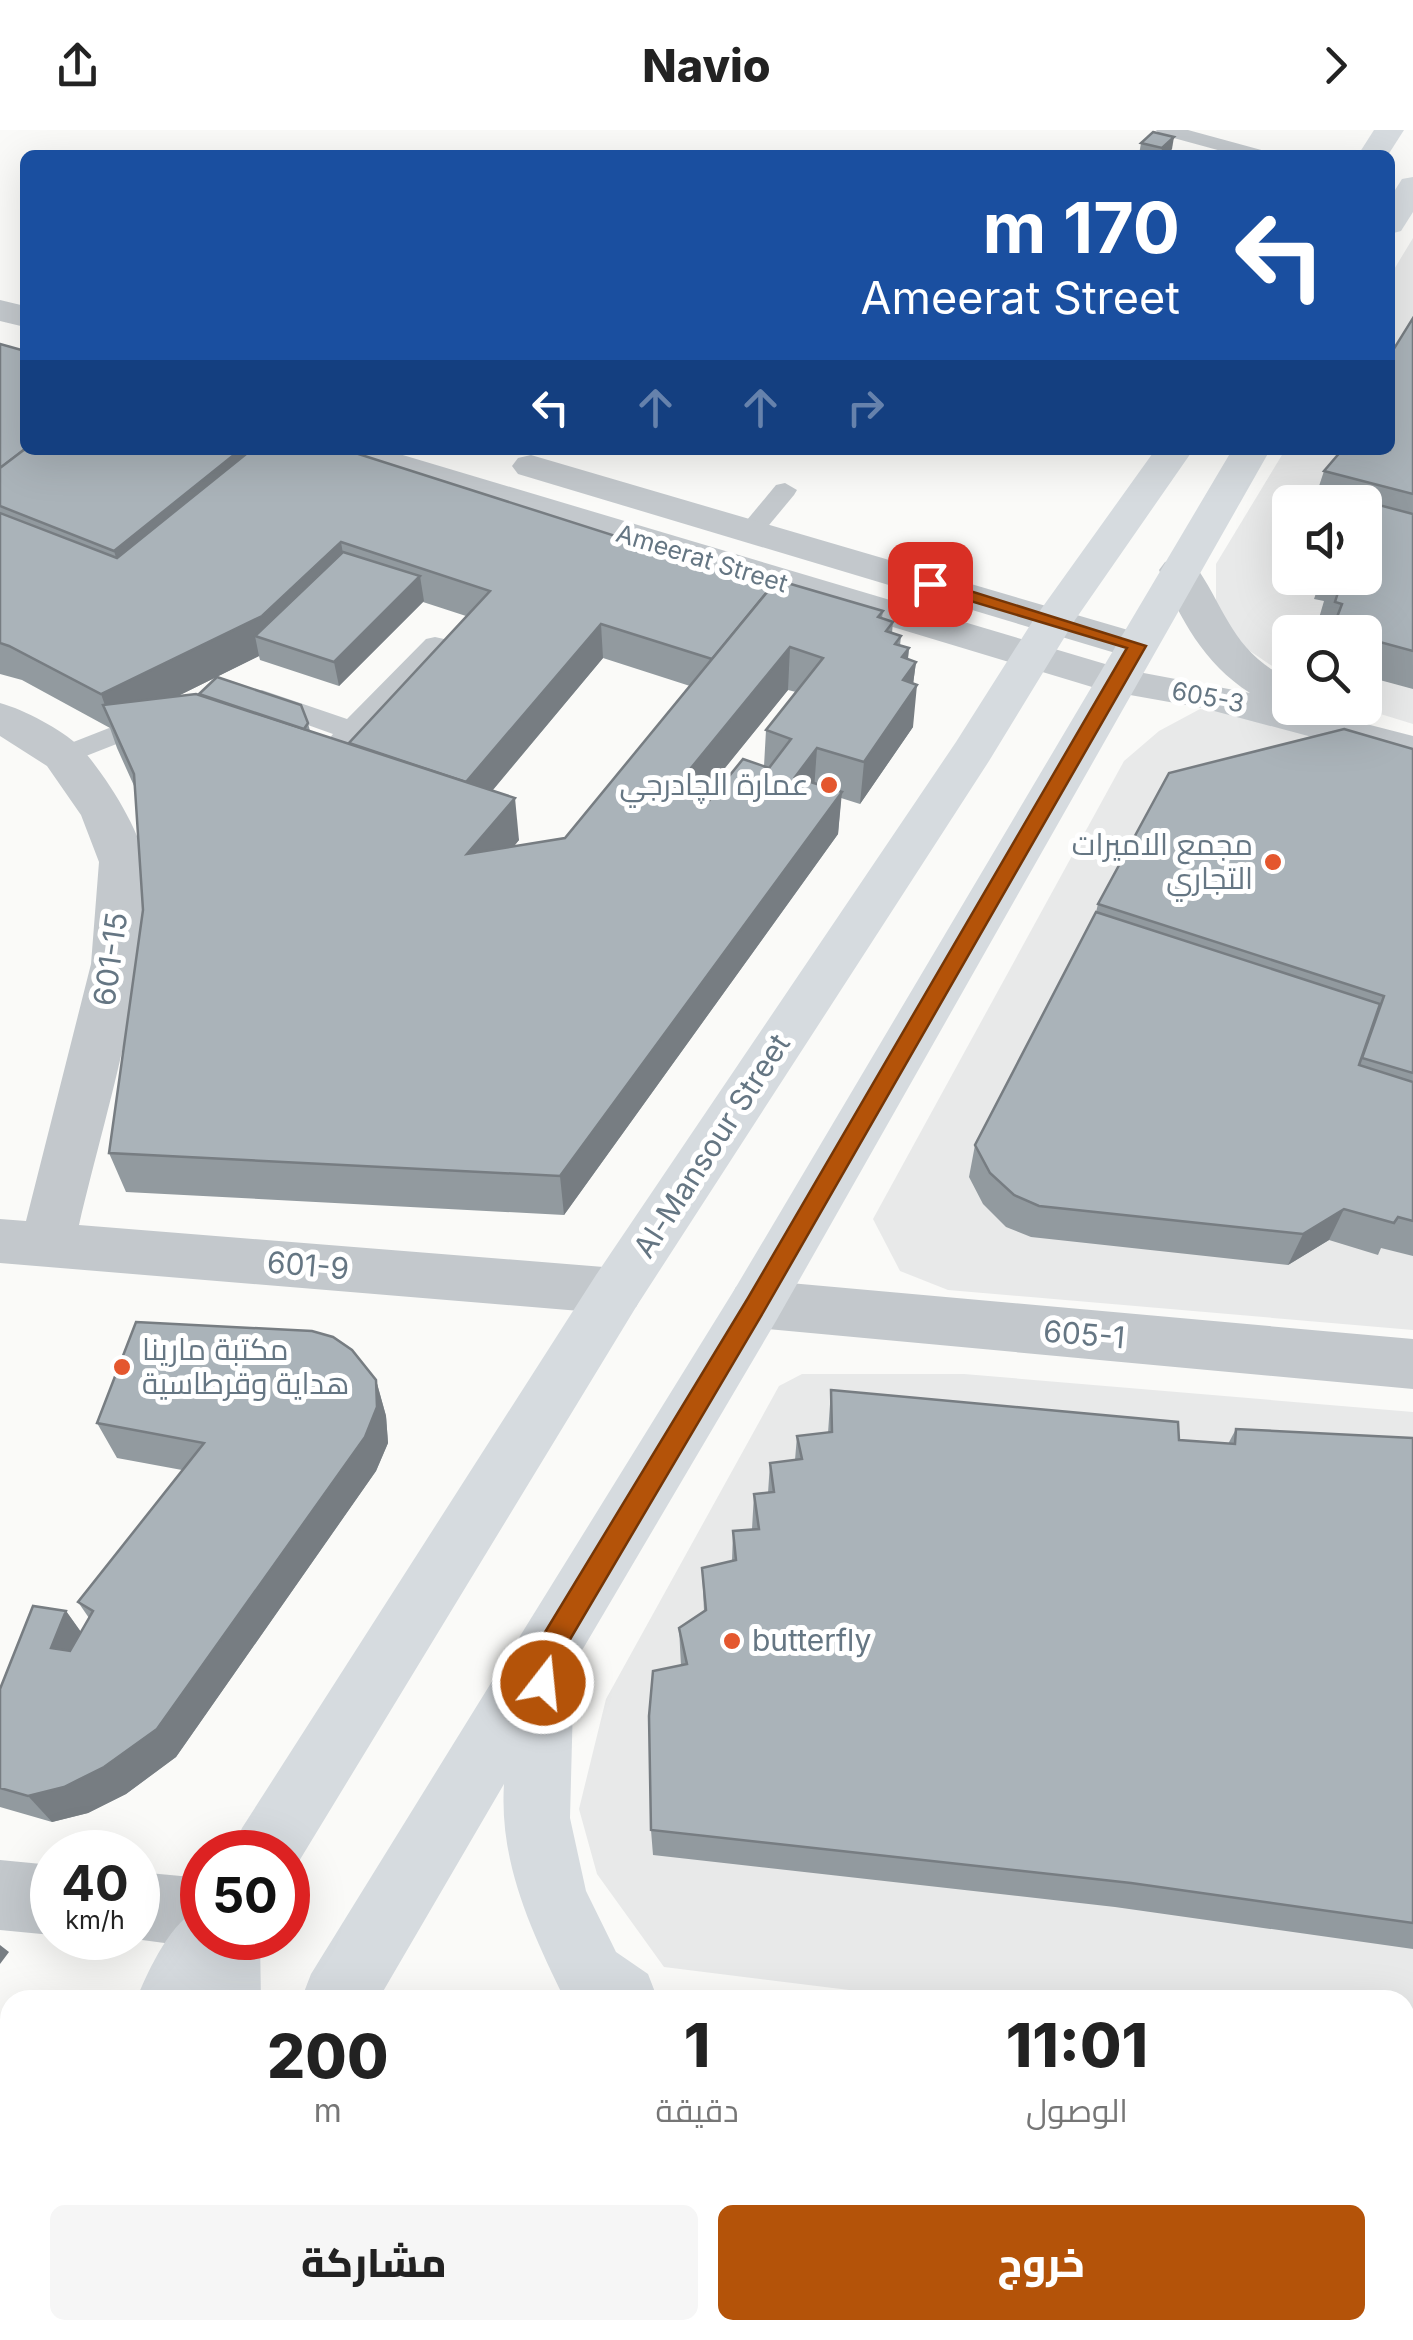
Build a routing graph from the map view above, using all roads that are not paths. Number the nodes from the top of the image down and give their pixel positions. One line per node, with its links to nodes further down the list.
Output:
1 (1166, 130): 2 (lane)
2 (1240, 150)
3 (1413, 186): 4 (main road)
4 (1395, 216)
5 (365, 455): 12 (street, Ameerat Street)
6 (1170, 455): 12 (main road, Al-Mansour Street)
7 (1248, 455): 11 (main road)
8 (494, 456): 10 (street, Ameerat Street)
9 (785, 490): 10 (lane)
10 (750, 531): 12 (street, Ameerat Street)
11 (1179, 570): 14 (main road); 15 (street, 605-3)
12 (1043, 637): 14 (street, Ameerat Street); 26 (main road, Al-Mansour Street)
13 (435, 645): 20 (lane)
14 (1127, 663): 22 (street, 605-3); 27 (main road)
15 (1272, 688)
16 (242, 696): 20 (lane)
17 (186, 707): 24 (lane)
18 (2, 722): 24 (street, 601-15)
19 (1374, 725): 21 (street)
20 (352, 731): 23 (lane)
21 (1413, 736)
22 (1413, 750)
23 (330, 754)
24 (63, 756): 25 (street, 601-15)
25 (24, 1243): 26 (street, 601-9)
26 (616, 1291): 30 (main road, Al-Mansour Street)
27 (756, 1304): 28 (street, 605-1); 29 (main road)
28 (1413, 1364)
29 (546, 1656): 37 (main road); 38 (main road)
30 (280, 1830)
31 (0, 1896): 32 (street)
32 (30, 1898)
33 (198, 1960): 35 (main road)
34 (226, 1960): 36 (main road)
35 (178, 1990)
36 (225, 1990)
37 (344, 1990)
38 (609, 1990)

